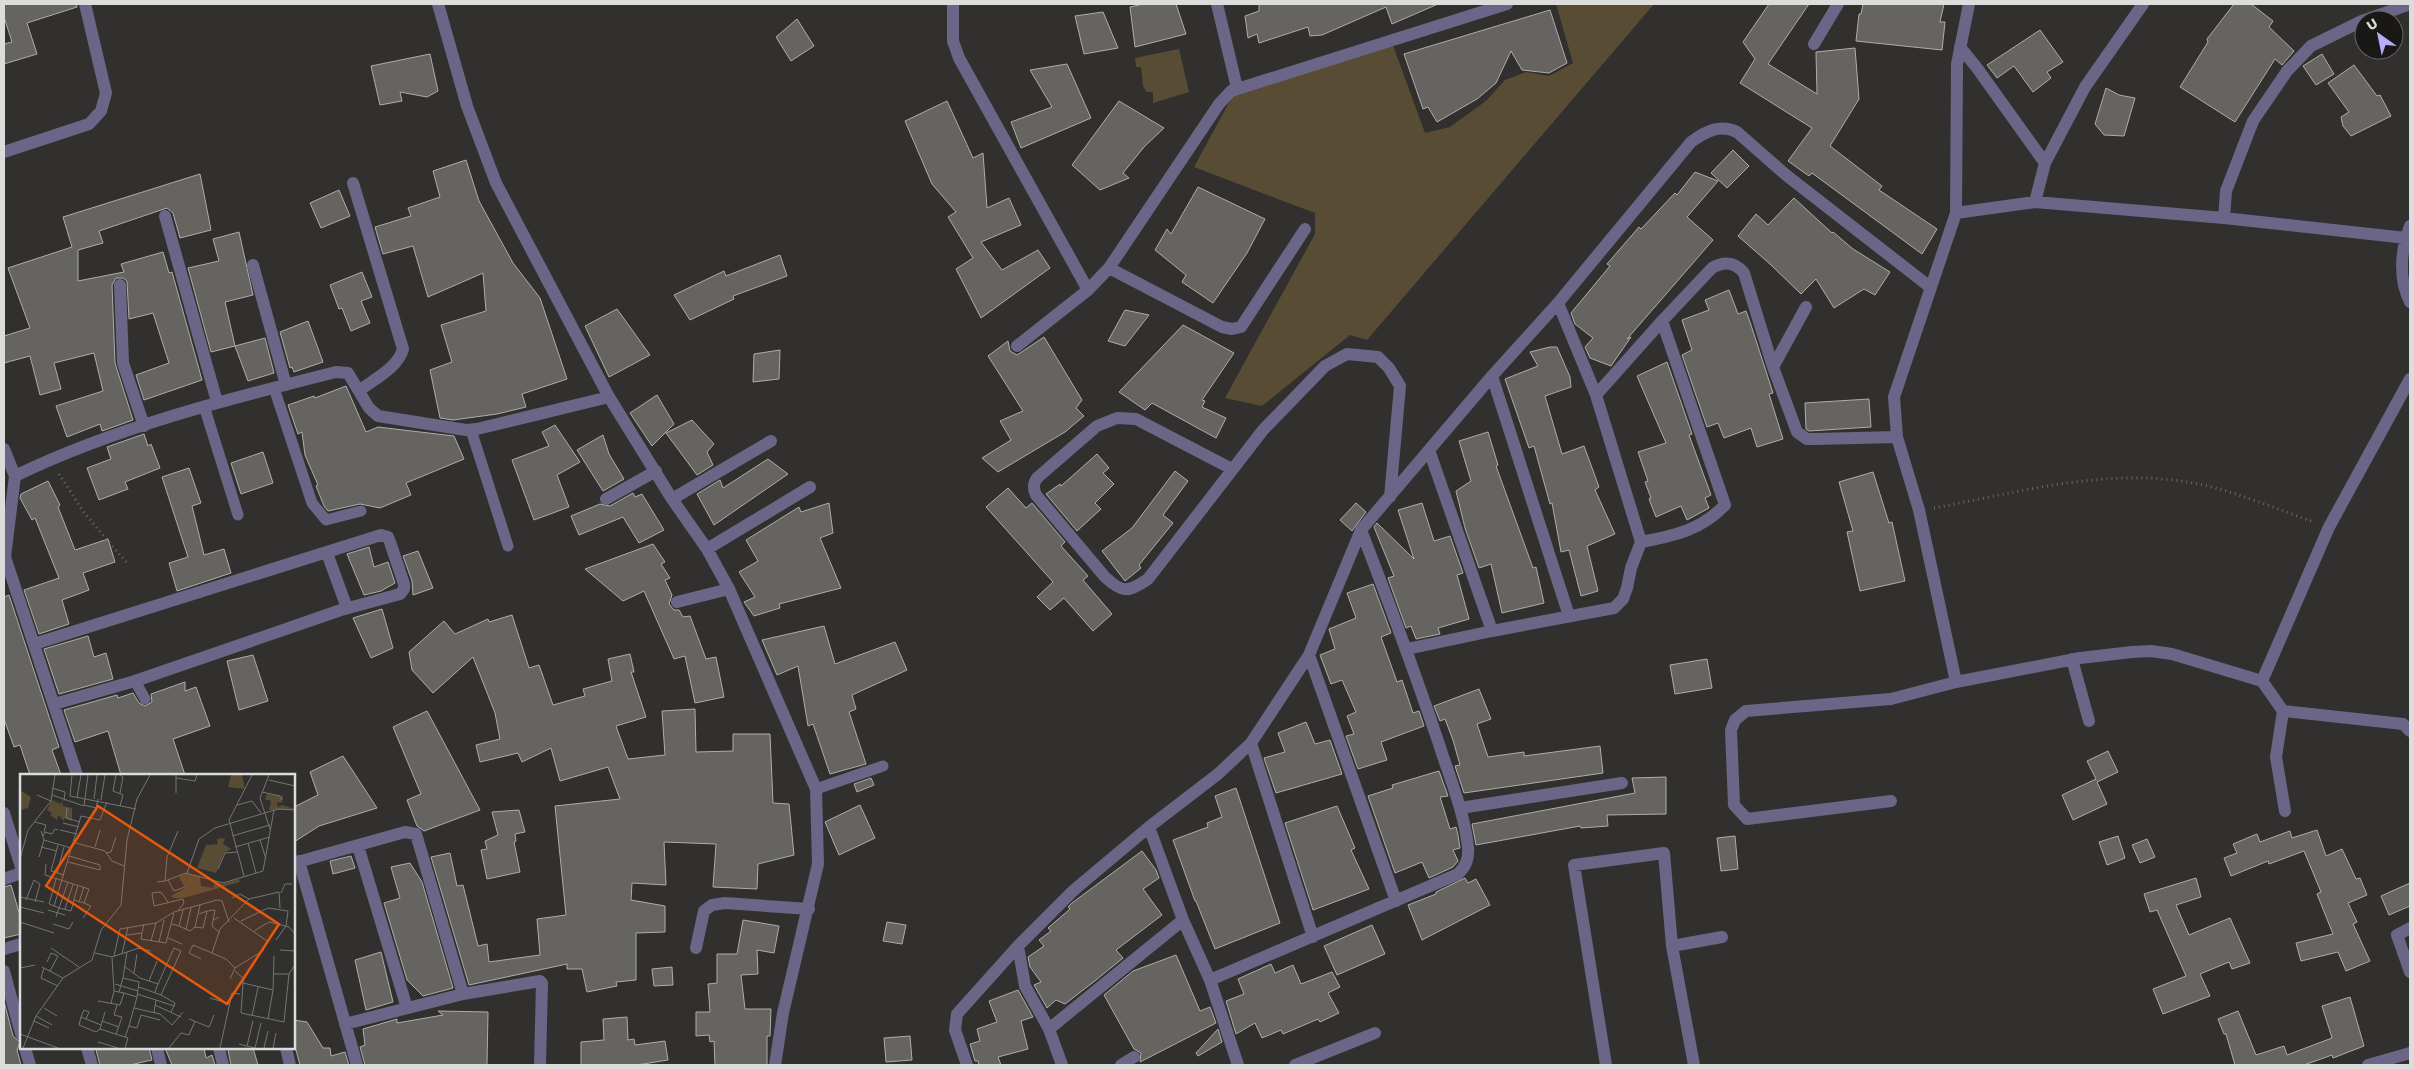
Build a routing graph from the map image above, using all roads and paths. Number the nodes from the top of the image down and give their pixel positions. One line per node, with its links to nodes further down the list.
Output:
1 (85, 4): 15 (street)
2 (438, 4): 40 (street)
3 (953, 4): 28 (street)
4 (1217, 4): 14 (street)
5 (1507, 4): 14 (street)
6 (1838, 4): 12 (street)
7 (1969, 4): 13 (street)
8 (2143, 4): 16 (street)
9 (2410, 4): 10 (street)
10 (2393, 10)
11 (2354, 25): 21 (street)
12 (1814, 44)
13 (1960, 47): 16 (street); 19 (street)
14 (1238, 88): 25 (street)
15 (4, 152)
16 (2045, 163): 18 (street)
17 (353, 183): 38 (street)
18 (2034, 202): 19 (street); 21 (street)
19 (1956, 212): 27 (street)
20 (165, 216): 41 (street)
21 (2224, 218): 23 (street)
22 (1305, 229): 25 (street)
23 (2408, 232): 29 (street)
24 (253, 266): 37 (street)
25 (1108, 268): 28 (street)
26 (120, 285): 43 (street)
27 (1930, 287): 30 (street); 45 (street)
28 (1088, 290): 33 (street)
29 (2410, 302)
30 (1558, 303): 35 (street); 39 (street)
31 (1806, 308): 34 (street)
32 (1662, 321): 34 (street); 39 (street); 63 (street)
33 (1017, 346)
34 (1773, 366): 45 (street)
35 (1492, 376): 48 (street); 72 (street)
36 (2410, 379): 61 (street)
37 (280, 386): 38 (street); 41 (street); 59 (lane)
38 (359, 390): 44 (street)
39 (1596, 395): 63 (street)
40 (609, 397): 44 (street); 51 (street)
41 (217, 402): 42 (street)
42 (204, 406): 43 (street); 60 (lane)
43 (144, 426): 49 (street)
44 (471, 430): 64 (lane)
45 (1897, 437): 58 (street)
46 (771, 441): 56 (street)
47 (4, 449): 52 (street)
48 (1428, 450): 54 (street); 73 (street)
49 (50, 458): 52 (street); 68 (path)
50 (1232, 470): 50 (street); 54 (street)
51 (656, 471): 55 (street); 56 (street)
52 (15, 476): 57 (street)
53 (810, 486): 65 (street)
54 (1390, 497): 62 (street)
55 (606, 499)
56 (672, 499): 65 (street)
57 (7, 509): 67 (street)
58 (1919, 510): 61 (path); 80 (street)
59 (361, 511)
60 (238, 515)
61 (2329, 528): 79 (street)
62 (1361, 530): 75 (street); 76 (street)
63 (1641, 542): 72 (street)
64 (508, 546)
65 (706, 549): 69 (street)
66 (327, 554): 71 (street); 71 (street); 74 (street)
67 (4, 558): 74 (street)
68 (126, 563)
69 (729, 589): 70 (street); 90 (street)
70 (677, 602)
71 (347, 608): 78 (street)
72 (1569, 616): 73 (street)
73 (1492, 631): 75 (street)
74 (34, 644): 82 (street)
75 (1407, 649): 92 (street)
76 (1309, 655): 86 (street); 101 (street)
77 (2072, 659): 79 (street); 80 (street); 84 (street)
78 (135, 681): 81 (lane); 82 (street)
79 (2262, 681): 83 (street)
80 (1956, 682): 91 (street)
81 (145, 699)
82 (54, 704): 88 (street)
83 (2283, 711): 85 (street); 93 (street)
84 (2089, 721)
85 (2410, 730)
86 (1250, 743): 95 (street); 105 (street)
87 (883, 766): 90 (lane)
88 (77, 774)
89 (1622, 783): 92 (street)
90 (816, 789): 102 (street)
91 (1892, 801)
92 (1460, 808): 101 (street)
93 (2285, 812)
94 (4, 813): 98 (street)
95 (1149, 827): 103 (street); 108 (street)
96 (358, 846): 97 (street); 115 (street); 116 (street)
97 (296, 862): 117 (street)
98 (20, 864)
99 (20, 874): 100 (street)
100 (4, 879)
101 (1396, 901): 105 (street)
102 (808, 909): 110 (street); 135 (street)
103 (1182, 920): 114 (street); 118 (street)
104 (2410, 928): 113 (street)
105 (1313, 937): 114 (street)
106 (1722, 937): 109 (street)
107 (20, 944): 111 (street)
108 (1018, 946): 118 (street); 136 (street)
109 (1672, 946): 141 (street); 142 (street)
110 (696, 948)
111 (4, 949)
112 (4, 971): 119 (street)
113 (2410, 972)
114 (1210, 980): 139 (street)
115 (463, 994): 116 (street); 134 (street)
116 (407, 1008): 117 (street)
117 (345, 1024): 133 (street)
118 (1049, 1029): 137 (street)
119 (20, 1030)
120 (1375, 1033): 140 (street)
121 (25, 1049): 128 (street)
122 (87, 1049): 129 (street)
123 (157, 1049): 130 (street)
124 (219, 1049): 131 (street)
125 (286, 1049): 132 (street)
126 (2410, 1053): 143 (street)
127 (1134, 1057): 138 (street)
128 (30, 1065)
129 (92, 1065)
130 (161, 1065)
131 (223, 1065)
132 (290, 1065)
133 (357, 1065)
134 (540, 1065)
135 (775, 1065)
136 (967, 1065)
137 (1062, 1065)
138 (1121, 1065)
139 (1238, 1065)
140 (1295, 1065)
141 (1606, 1065)
142 (1694, 1065)
143 (2368, 1065)

